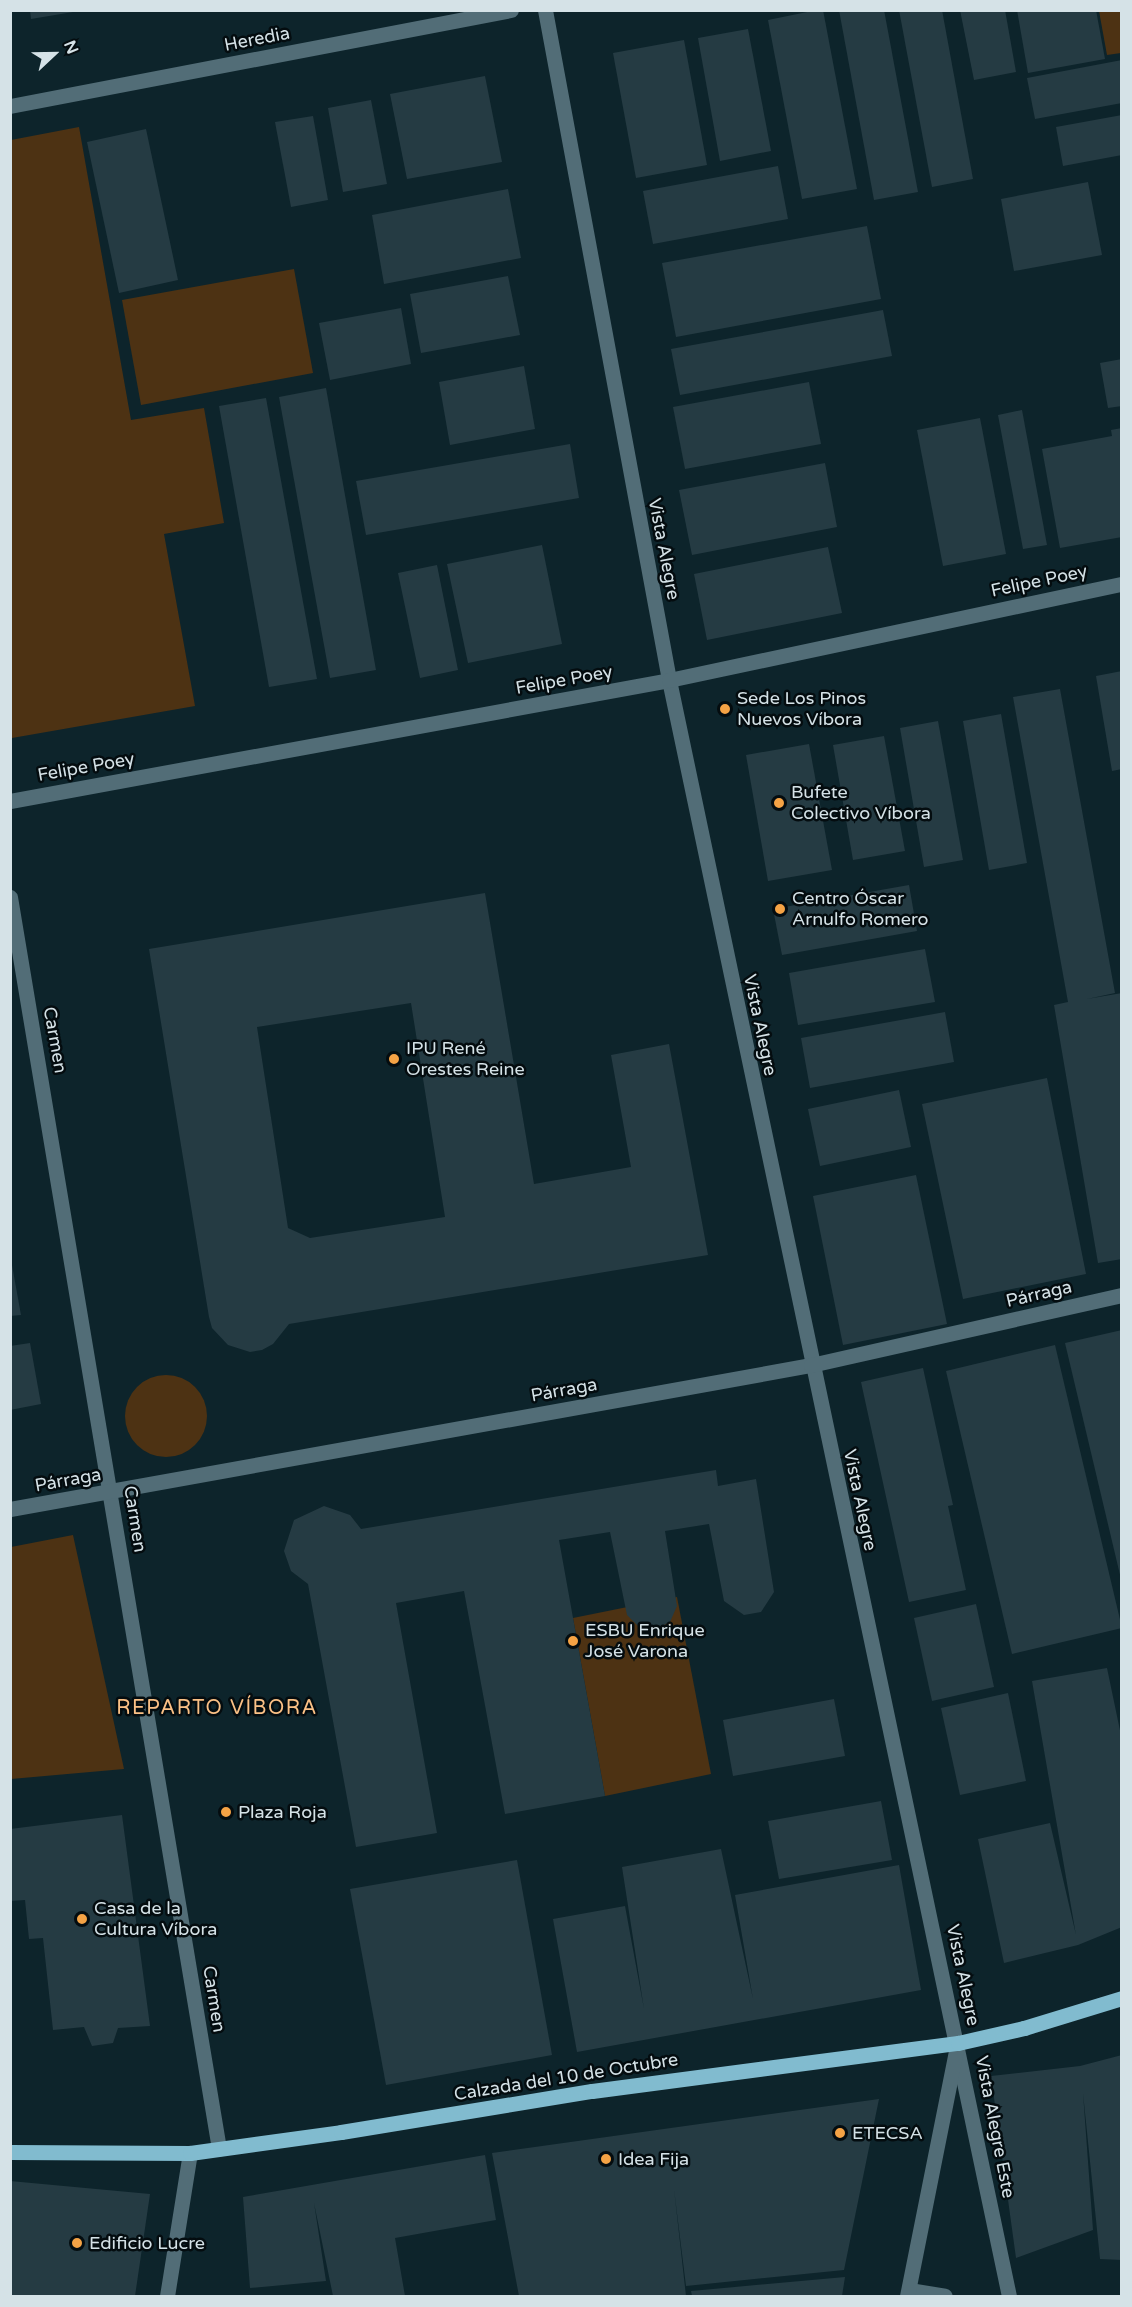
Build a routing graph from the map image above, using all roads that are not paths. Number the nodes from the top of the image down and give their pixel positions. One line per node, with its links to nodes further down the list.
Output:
1 (511, 10): 3 (street, Heredia)
2 (545, 10): 5 (street, Vista Alegre)
3 (10, 106)
4 (1122, 584): 5 (street, Felipe Poey)
5 (669, 680): 6 (street, Felipe Poey); 9 (street, Vista Alegre)
6 (10, 801)
7 (10, 897): 10 (street, Carmen)
8 (1122, 1295): 9 (street, Párraga)
9 (811, 1365): 10 (street, Párraga); 13 (street, Vista Alegre)
10 (111, 1492): 11 (street, Párraga); 14 (street, Carmen)
11 (10, 1509)
12 (1122, 1998): 13 (main road, Calzada del 10 de Octubre)
13 (958, 2043): 14 (main road, Calzada del 10 de Octubre); 17 (street, Vista Alegre Este); 20 (street, Vista Alegre Este)
14 (219, 2149): 16 (main road, Calzada del 10 de Octubre)
15 (10, 2151): 16 (main road, Calzada del 10 de Octubre)
16 (190, 2153): 18 (street)
17 (908, 2293): 19 (street)
18 (167, 2296)
19 (945, 2296)
20 (1008, 2296)

